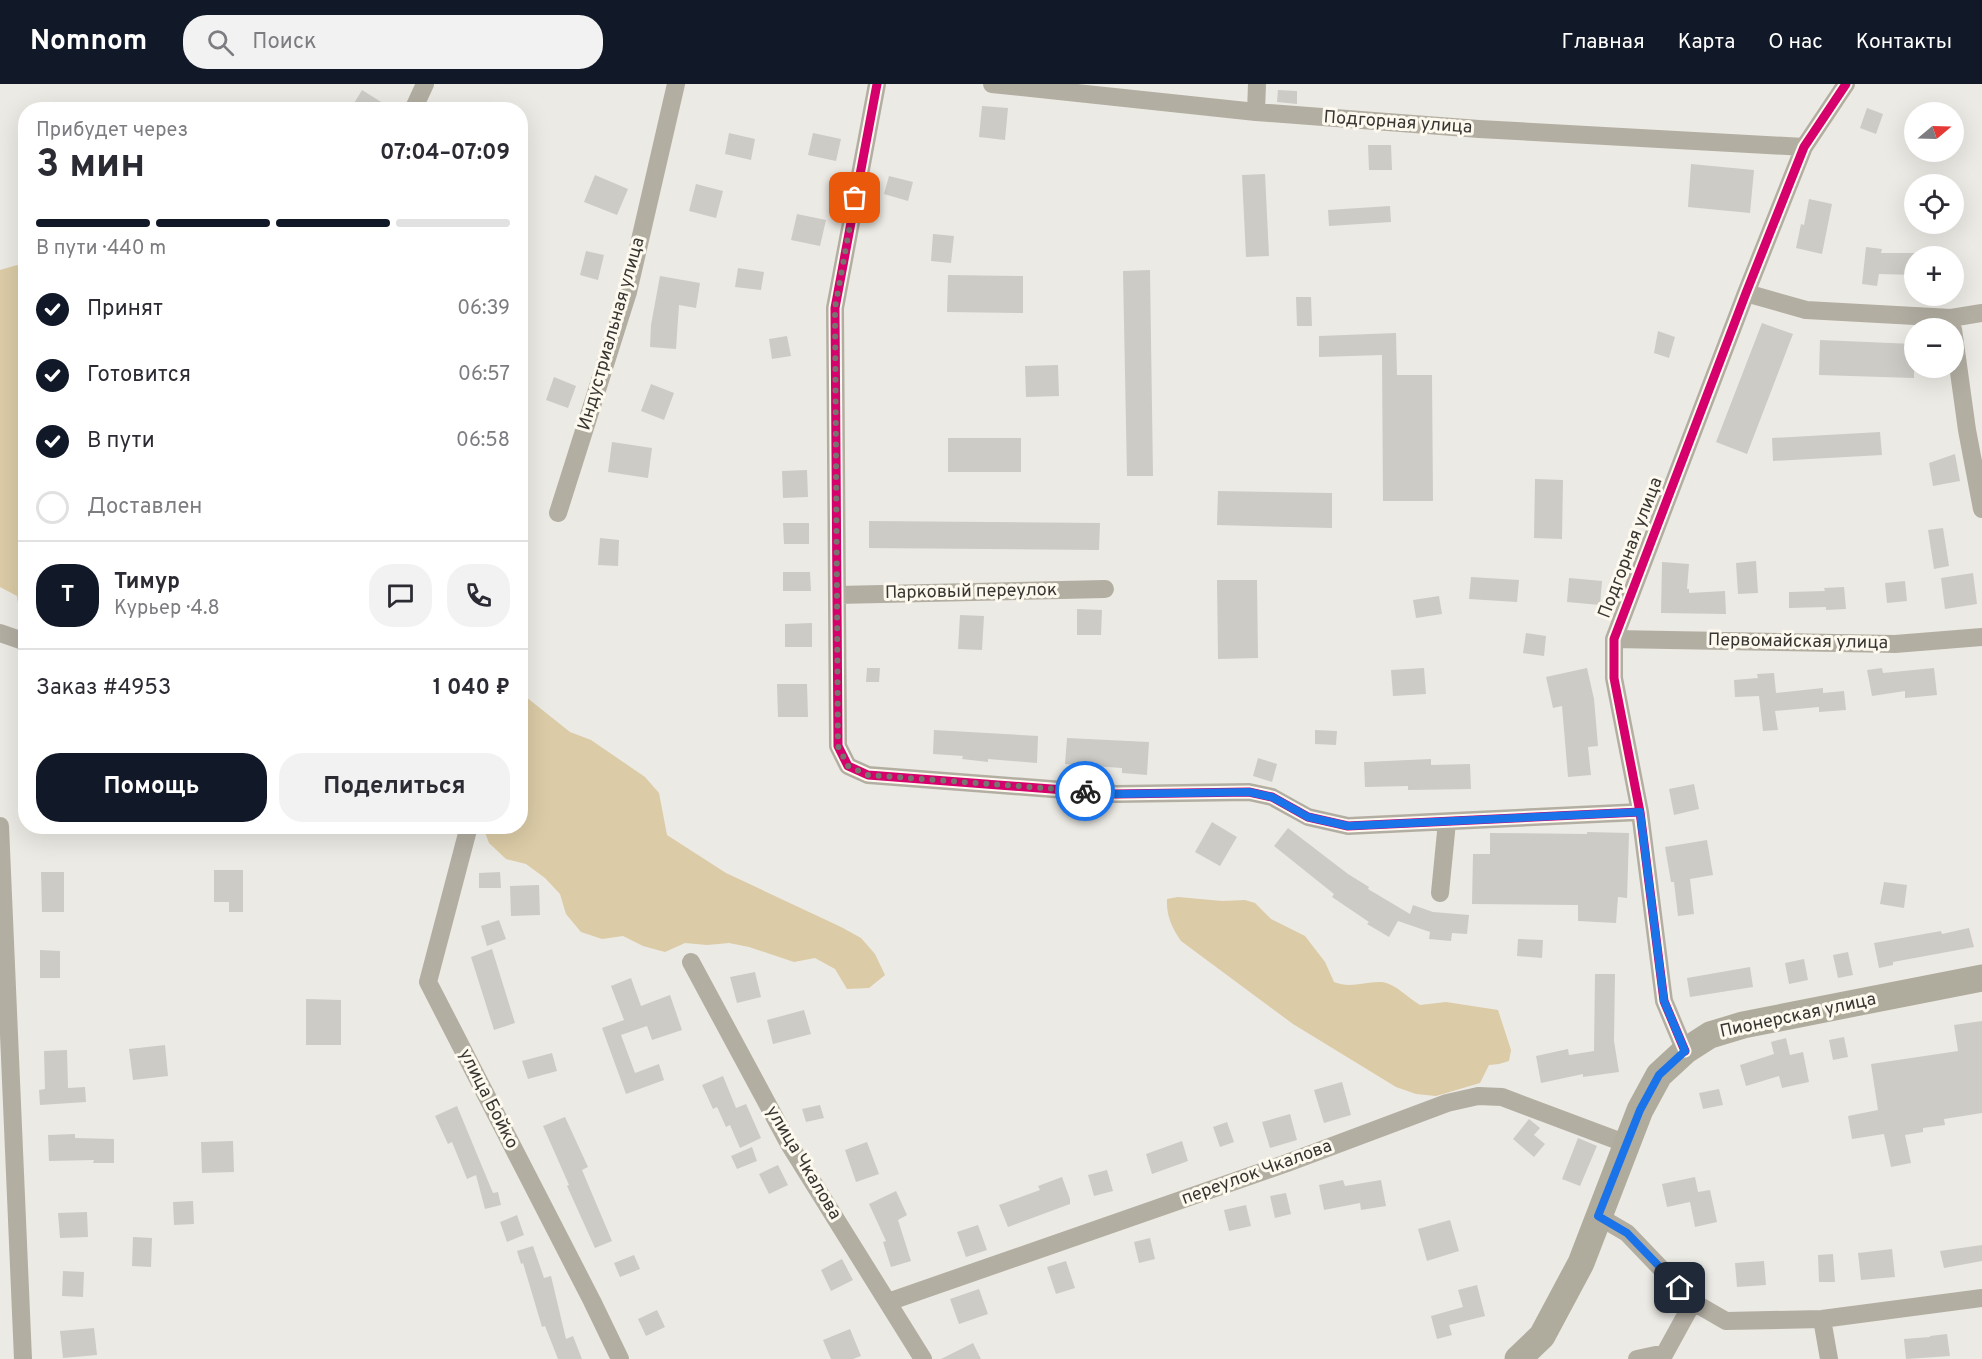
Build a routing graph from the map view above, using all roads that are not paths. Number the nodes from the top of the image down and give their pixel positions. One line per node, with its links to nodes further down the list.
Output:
1 (425, 84): 7 (street)
2 (676, 84): 16 (street, Индустриальная улица)
3 (877, 84): 18 (street)
4 (992, 84): 8 (street, Подгорная улица)
5 (1257, 84): 8 (street)
6 (1846, 84): 9 (street, Подгорная улица)
7 (417, 102)
8 (1256, 112): 9 (street, Подгорная улица)
9 (1804, 147): 10 (street, Подгорная улица)
10 (1746, 293): 12 (street); 22 (street, Подгорная улица)
11 (1982, 313): 13 (street)
12 (1904, 320)
13 (1964, 320)
14 (1960, 378): 15 (street)
15 (1982, 509)
16 (558, 513)
17 (1105, 589): 18 (street, Парковый переулок)
18 (837, 595): 24 (street)
19 (0, 633): 21 (street)
20 (1982, 637): 22 (street, Первомайская улица)
21 (18, 639)
22 (1614, 639): 23 (street, Подгорная улица)
23 (1640, 812): 24 (street); 30 (street, Подгорная улица)
24 (1448, 822): 27 (street)
25 (0, 826): 37 (street)
26 (467, 834): 38 (street, улица Бойко)
27 (1440, 893)
28 (691, 962): 34 (street, улица Чкалова)
29 (1982, 978): 30 (main road, Пионерская улица)
30 (1685, 1051): 31 (main road, Пионерская улица)
31 (1627, 1144): 32 (main road, Пионерская улица); 34 (street, переулок Чкалова)
32 (1598, 1216): 35 (street); 40 (main road, Пионерская улица)
33 (1982, 1298): 36 (street)
34 (888, 1302): 39 (street, улица Чкалова)
35 (1694, 1302): 36 (street); 41 (street)
36 (1822, 1318): 42 (street)
37 (22, 1359)
38 (620, 1359)
39 (923, 1359)
40 (1518, 1359)
41 (1637, 1359)
42 (1829, 1359)

